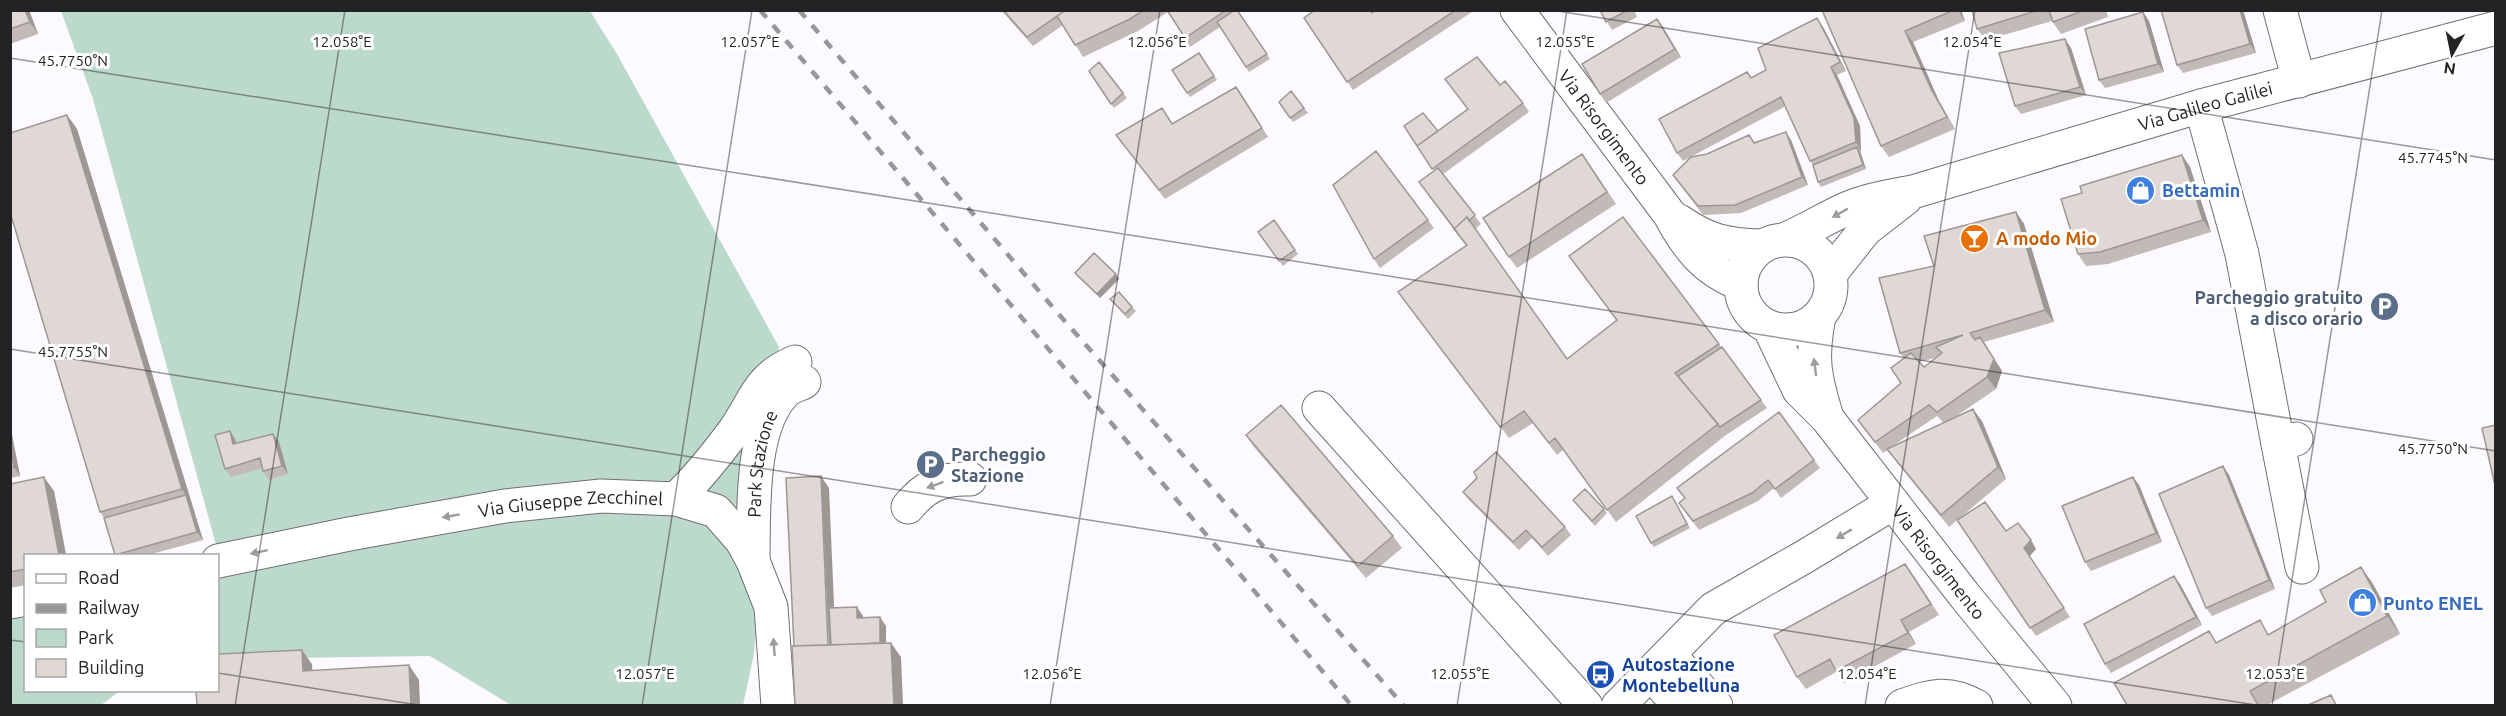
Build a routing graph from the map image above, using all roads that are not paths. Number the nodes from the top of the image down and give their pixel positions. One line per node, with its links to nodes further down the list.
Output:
1 (1517, 10): 7 (street, Via Risorgimento)
2 (2280, 10): 4 (street)
3 (2496, 28): 4 (street, Via Galileo Galilei)
4 (2299, 81): 5 (street, Via Galileo Galilei)
5 (2202, 106): 6 (street, Via Galileo Galilei); 21 (street)
6 (1916, 191): 8 (street, Via Galileo Galilei, one-way to 8); 9 (street, Via Galileo Galilei)
7 (1670, 214): 8 (street, Via Risorgimento); 10 (street, Via Risorgimento)
8 (1774, 243): 9 (street, Via Risorgimento); 10 (street)
9 (1831, 273): 11 (street, Via Risorgimento)
10 (1740, 284): 12 (street, Via Risorgimento)
11 (1819, 316): 12 (street); 14 (street, Via Risorgimento, one-way to 11)
12 (1769, 327): 14 (street, Via Risorgimento)
13 (1319, 408): 25 (street)
14 (1827, 418): 17 (street, Via Risorgimento)
15 (970, 479): 18 (street, one-way to 18)
16 (676, 499): 19 (street, Via Giuseppe Zecchinel, one-way to 19); 20 (street, Via Giuseppe Zecchinel); 20 (street, Park Stazione)
17 (1893, 503): 22 (street, one-way to 22); 29 (street, Via Risorgimento)
18 (908, 507)
19 (219, 561)
20 (753, 561): 24 (street, Via Giuseppe Zecchinel, one-way to 20)
21 (2302, 567)
22 (1645, 686): 26 (street); 27 (street)
23 (1915, 703): 28 (street)
24 (778, 705)
25 (1586, 705)
26 (1680, 705)
27 (1716, 705)
28 (1976, 705)
29 (2055, 705)

